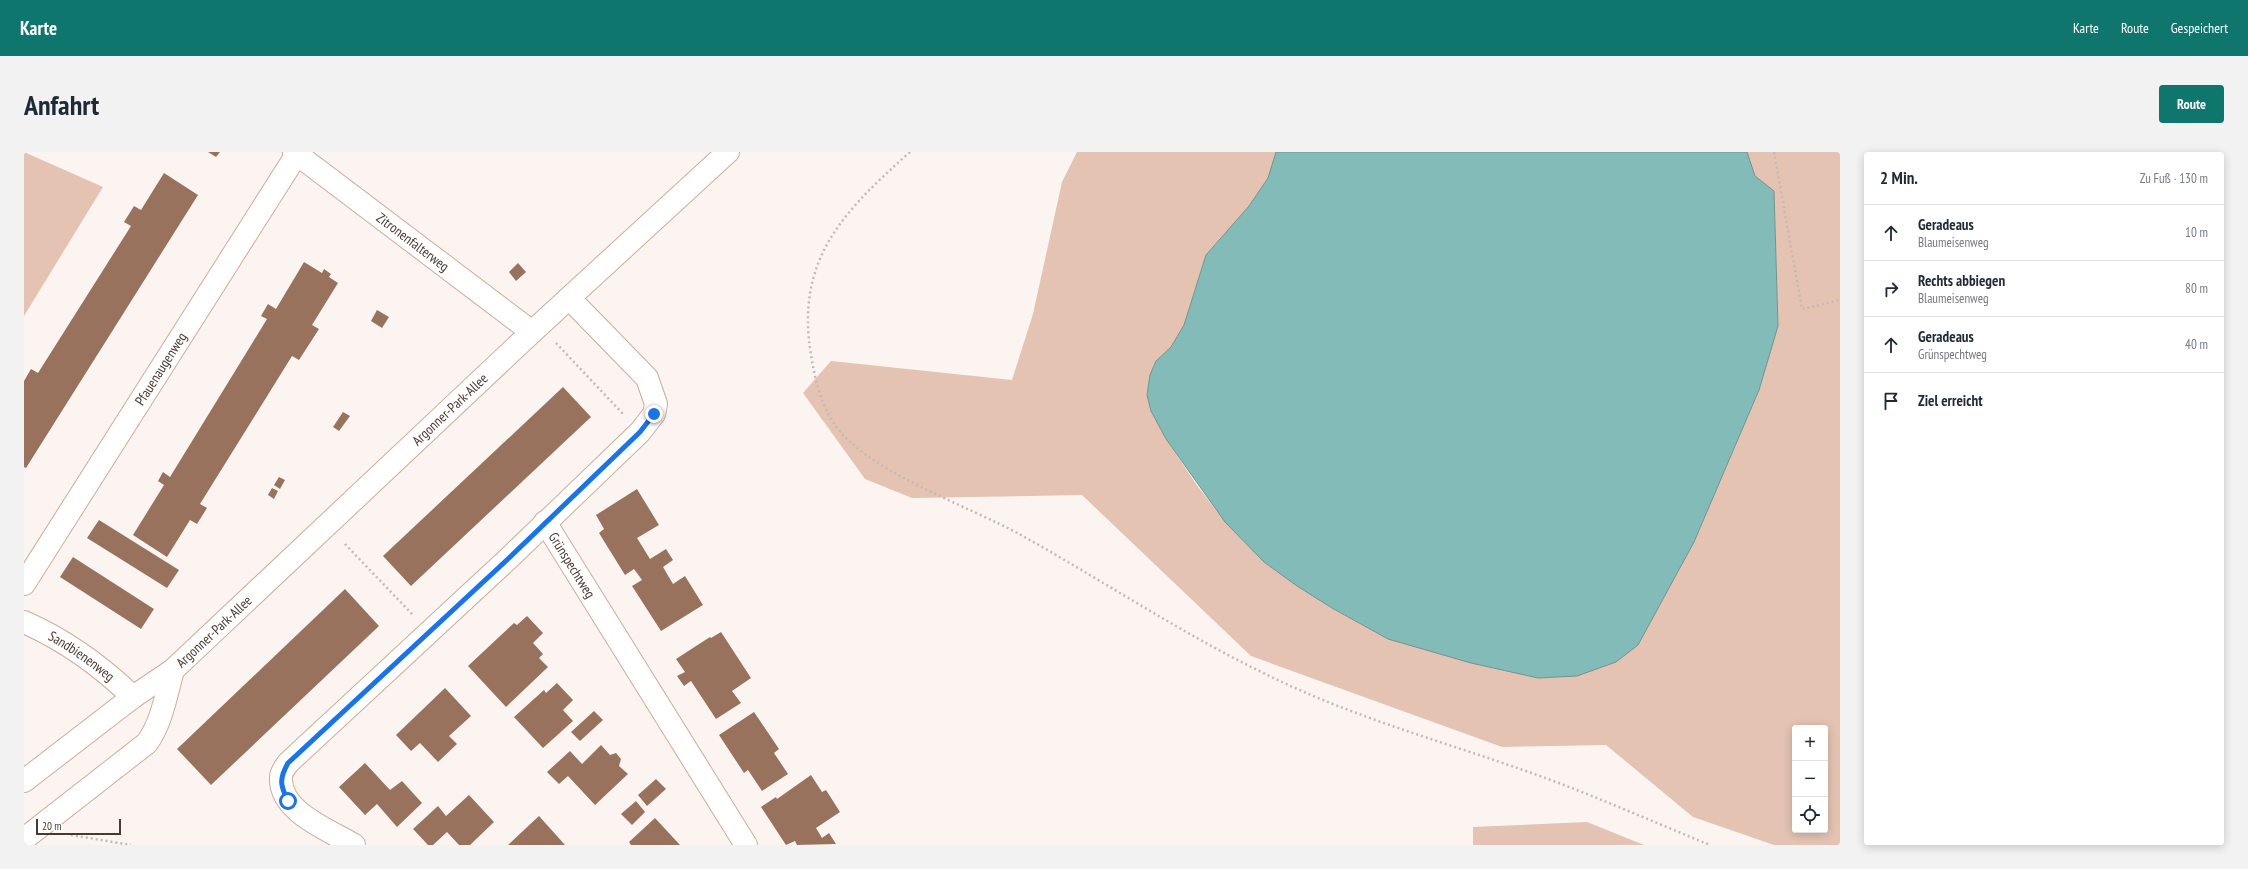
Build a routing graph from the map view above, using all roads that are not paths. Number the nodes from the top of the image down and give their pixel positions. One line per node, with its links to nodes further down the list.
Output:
1 (728, 152): 3 (street, Argonner-Park-Allee)
2 (296, 153): 4 (street, Zitronenfalterweg); 6 (street, Pfauenaugenweg)
3 (569, 298): 4 (street, Argonner-Park-Allee); 5 (street, Grünspechtweg)
4 (536, 329): 8 (street, Argonner-Park-Allee)
5 (545, 522): 12 (street, Grünspechtweg); 13 (street)
6 (24, 584)
7 (24, 622): 9 (street, Sandbienenweg)
8 (173, 670): 9 (street, Argonner-Park-Allee); 11 (street, Argonner-Park-Allee)
9 (133, 697): 10 (street, Argonner-Park-Allee)
10 (24, 781)
11 (24, 839)
12 (743, 844)
13 (354, 845)

